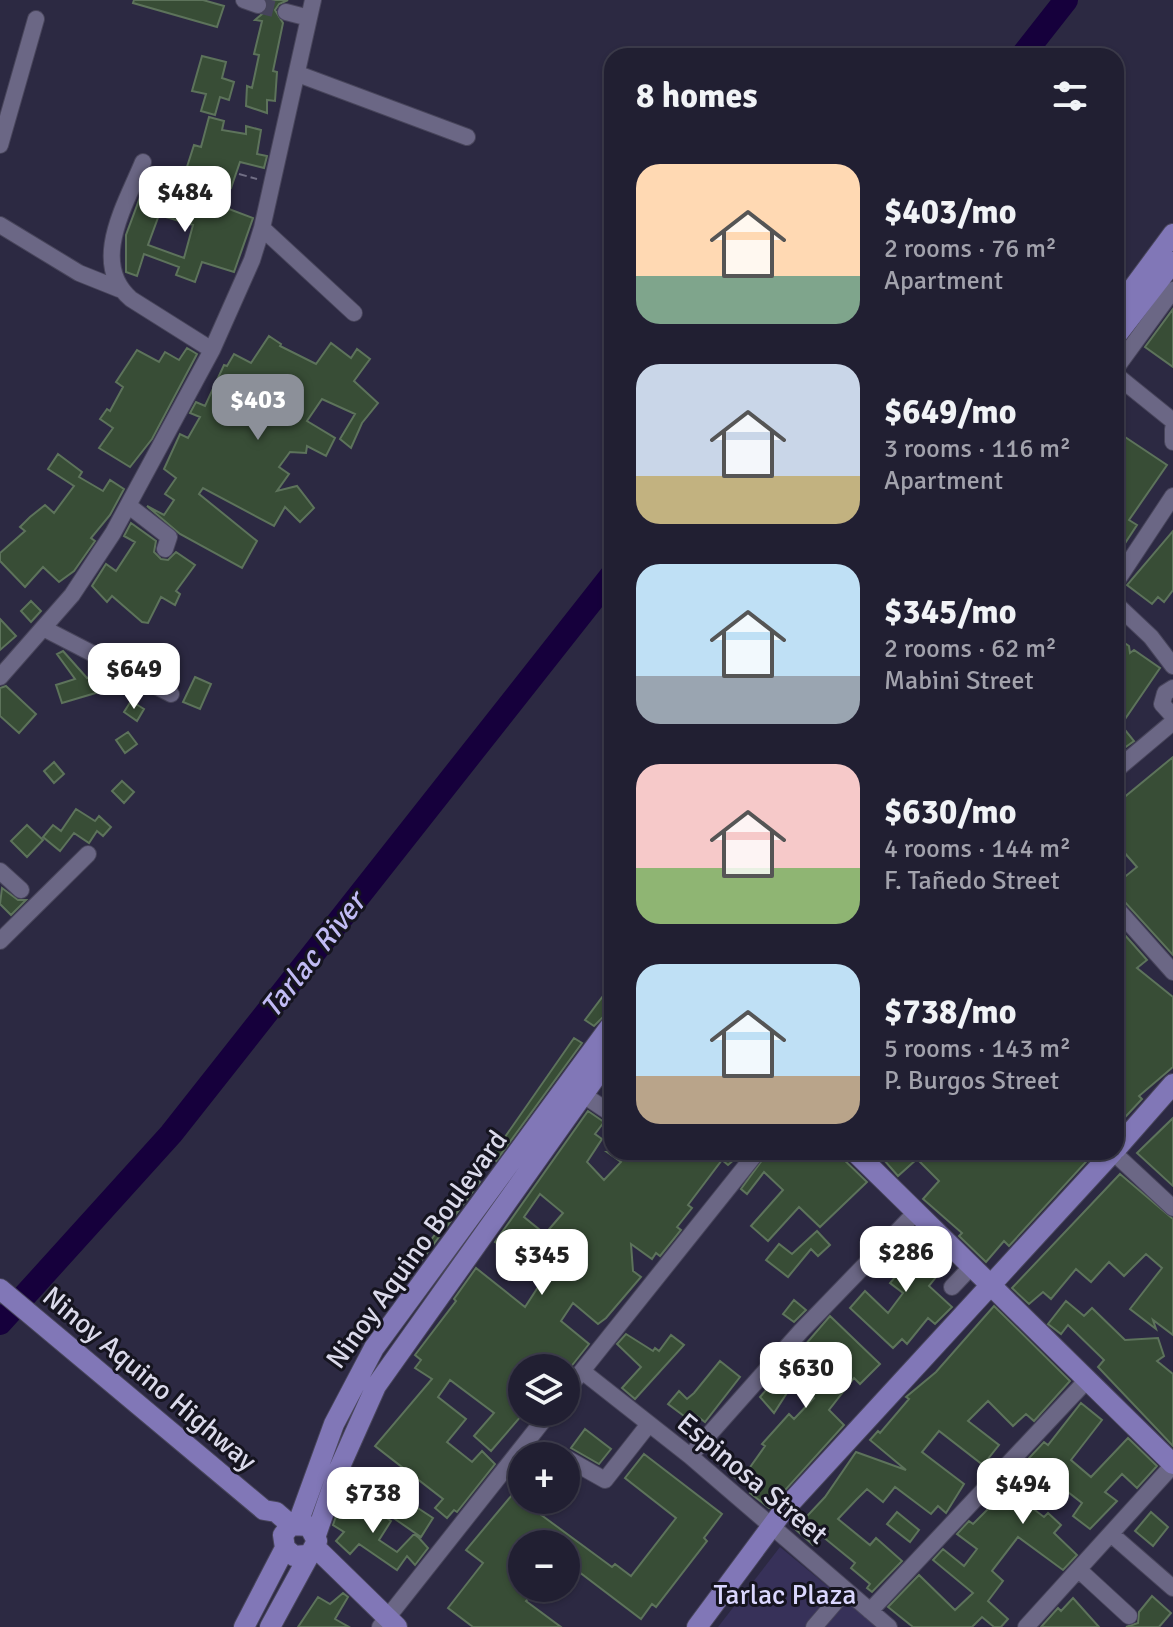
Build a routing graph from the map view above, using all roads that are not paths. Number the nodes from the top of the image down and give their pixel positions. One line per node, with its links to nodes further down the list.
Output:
1 (313, 0): 3 (street)
2 (286, 12): 3 (street)
3 (309, 18): 5 (street)
4 (36, 19): 7 (street)
5 (298, 74): 6 (street); 10 (street)
6 (467, 137)
7 (0, 145)
8 (143, 162): 13 (street)
9 (0, 225): 13 (street)
10 (262, 228): 16 (street); 18 (street)
11 (1173, 234): 15 (main road)
12 (1173, 262): 17 (main road)
13 (119, 289): 18 (street)
14 (1173, 290): 19 (street)
15 (1124, 300)
16 (354, 313)
17 (1124, 326)
18 (212, 350): 25 (street)
19 (1124, 357)
20 (1124, 381): 21 (street)
21 (1173, 421)
22 (1173, 429): 23 (street)
23 (1173, 442)
24 (1173, 496): 27 (street)
25 (129, 506): 26 (street); 29 (street)
26 (165, 549)
27 (1124, 570)
28 (1124, 612): 30 (street)
29 (43, 628): 31 (street); 33 (street)
30 (1173, 666)
31 (0, 677)
32 (1173, 688): 34 (street)
33 (171, 694)
34 (1173, 719): 35 (street)
35 (1124, 763)
36 (88, 854): 40 (street)
37 (0, 871): 38 (street)
38 (21, 890)
39 (1124, 917): 41 (street)
40 (0, 941)
41 (1173, 972)
42 (604, 1039): 45 (main road, Ninoy Aquino Boulevard)
43 (604, 1062): 45 (main road, Ninoy Aquino Boulevard)
44 (1173, 1084): 47 (main road)
45 (576, 1090): 46 (street); 67 (main road, Ninoy Aquino Boulevard); 69 (main road, Ninoy Aquino Boulevard)
46 (604, 1109)
47 (1124, 1140)
48 (751, 1160): 58 (street)
49 (863, 1160): 53 (main road)
50 (1106, 1160): 55 (main road)
51 (1123, 1160): 52 (street)
52 (1173, 1208)
53 (917, 1211): 54 (main road); 63 (street)
54 (972, 1266): 55 (main road); 56 (street)
55 (990, 1283): 60 (main road); 66 (main road)
56 (952, 1287)
57 (0, 1289): 67 (main road, Ninoy Aquino Highway)
58 (582, 1371): 59 (street); 61 (street, Espinosa Street)
59 (580, 1374)
60 (1087, 1380): 64 (main road); 76 (street)
61 (649, 1424): 63 (street, Espinosa Street); 65 (street)
62 (539, 1426): 78 (street)
63 (690, 1456): 66 (street, Espinosa Street)
64 (1173, 1464): 68 (street)
65 (580, 1466)
66 (771, 1527): 75 (street, Espinosa Street); 81 (main road)
67 (289, 1534): 69 (main road); 69 (main road); 73 (main road, Ninoy Aquino Boulevard)
68 (1111, 1534): 70 (street); 74 (street)
69 (313, 1546): 71 (main road); 72 (main road, Ninoy Aquino Boulevard)
70 (1079, 1570): 77 (street); 84 (street)
71 (346, 1576): 72 (main road); 78 (main road)
72 (296, 1577): 73 (main road); 80 (main road, Ninoy Aquino Boulevard)
73 (264, 1588): 79 (main road, Ninoy Aquino Boulevard)
74 (1173, 1588)
75 (845, 1591): 76 (street, Espinosa Street); 82 (street)
76 (870, 1611): 83 (street, Espinosa Street)
77 (1129, 1616)
78 (389, 1624)
79 (244, 1627)
80 (270, 1627)
81 (697, 1627)
82 (814, 1627)
83 (889, 1627)
84 (1026, 1627)

